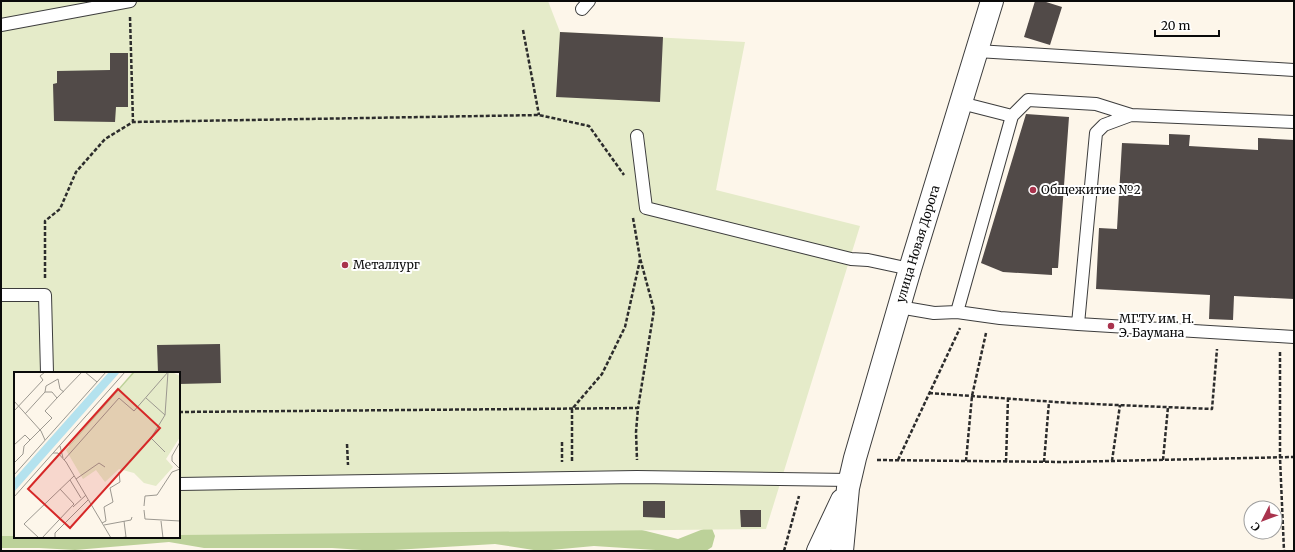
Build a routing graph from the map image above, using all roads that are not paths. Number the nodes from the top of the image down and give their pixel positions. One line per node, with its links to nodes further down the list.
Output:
1 (130, 1): 3 (lane)
2 (992, 1): 4 (street, улица Новая Дорога)
3 (1, 25)
4 (977, 51): 5 (lane); 6 (street, улица Новая Дорога)
5 (1294, 70)
6 (961, 103): 8 (lane); 11 (street, улица Новая Дорога)
7 (1131, 115): 8 (lane); 9 (lane); 15 (lane)
8 (1012, 116): 14 (lane)
9 (1294, 122)
10 (637, 136): 11 (lane)
11 (910, 269): 13 (street, улица Новая Дорога)
12 (1, 295): 17 (lane)
13 (899, 307): 14 (lane); 19 (street, улица Новая Дорога)
14 (962, 313): 15 (lane)
15 (1078, 324): 16 (lane)
16 (1294, 337)
17 (47, 372)
18 (180, 484): 19 (lane)
19 (849, 484): 20 (street, улица Новая Дорога); 21 (street, улица Новая Дорога)
20 (818, 551)
21 (842, 551)

